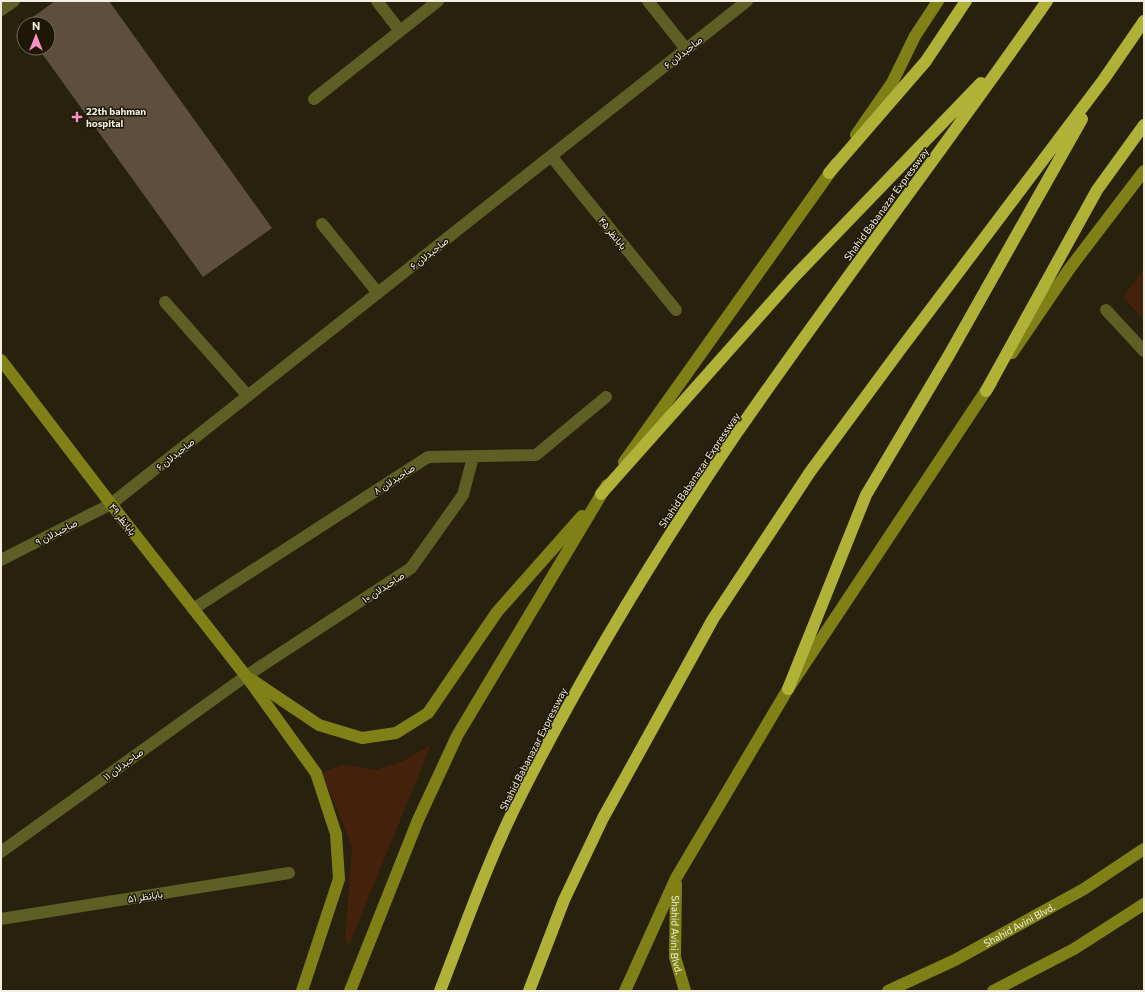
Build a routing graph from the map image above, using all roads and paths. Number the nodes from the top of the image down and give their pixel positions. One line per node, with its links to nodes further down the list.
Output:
1 (14, 1): 9 (street)
2 (377, 1): 11 (street)
3 (438, 1): 11 (street)
4 (648, 1): 13 (street)
5 (747, 1): 13 (street, صاحبدلان ۶)
6 (938, 1): 19 (main road)
7 (966, 1): 19 (highway)
8 (1047, 1): 12 (highway, Shahid Babanazar Expressway)
9 (1, 10)
10 (1144, 21): 14 (highway)
11 (400, 31): 15 (street)
12 (1013, 49): 31 (highway); 45 (highway, Shahid Babanazar Expressway)
13 (686, 50): 17 (street, صاحبدلان ۶)
14 (1104, 79): 36 (highway); 46 (highway)
15 (314, 98)
16 (1144, 125): 27 (highway)
17 (551, 156): 21 (street, صاحبدلان ۶); 23 (street, بابانظر ۴۵)
18 (1144, 171): 27 (main road)
19 (829, 173): 31 (main road)
20 (322, 224): 21 (street)
21 (378, 293): 28 (street, صاحبدلان ۶)
22 (165, 302): 28 (street)
23 (676, 310)
24 (1106, 310): 25 (street)
25 (1144, 351)
26 (1, 360): 32 (main road, بابانظر ۴۹)
27 (986, 391): 36 (main road)
28 (248, 396): 32 (street, صاحبدلان ۶)
29 (606, 397): 30 (street, صاحبدلان ۸)
30 (473, 456): 34 (street, صاحبدلان ۸); 35 (street, صاحبدلان ۱۰)
31 (601, 494): 35 (main road); 44 (main road)
32 (111, 504): 33 (street, صاحبدلان ۹); 34 (main road, بابانظر ۴۹)
33 (1, 560)
34 (193, 609): 35 (main road, بابانظر ۴۹)
35 (246, 676): 38 (street, صاحبدلان ۱۱); 43 (main road, بابانظر ۴۹)
36 (788, 690): 40 (main road)
37 (1144, 849): 49 (main road, Shahid Avini Blvd.)
38 (1, 852)
39 (289, 873): 42 (street, بابانظر ۵۱)
40 (676, 878): 47 (main road); 48 (main road, Shahid Avini Blvd.)
41 (1144, 904): 50 (main road)
42 (1, 919)
43 (302, 991)
44 (350, 991)
45 (440, 991)
46 (529, 991)
47 (625, 991)
48 (685, 991)
49 (888, 991)
50 (993, 991)

